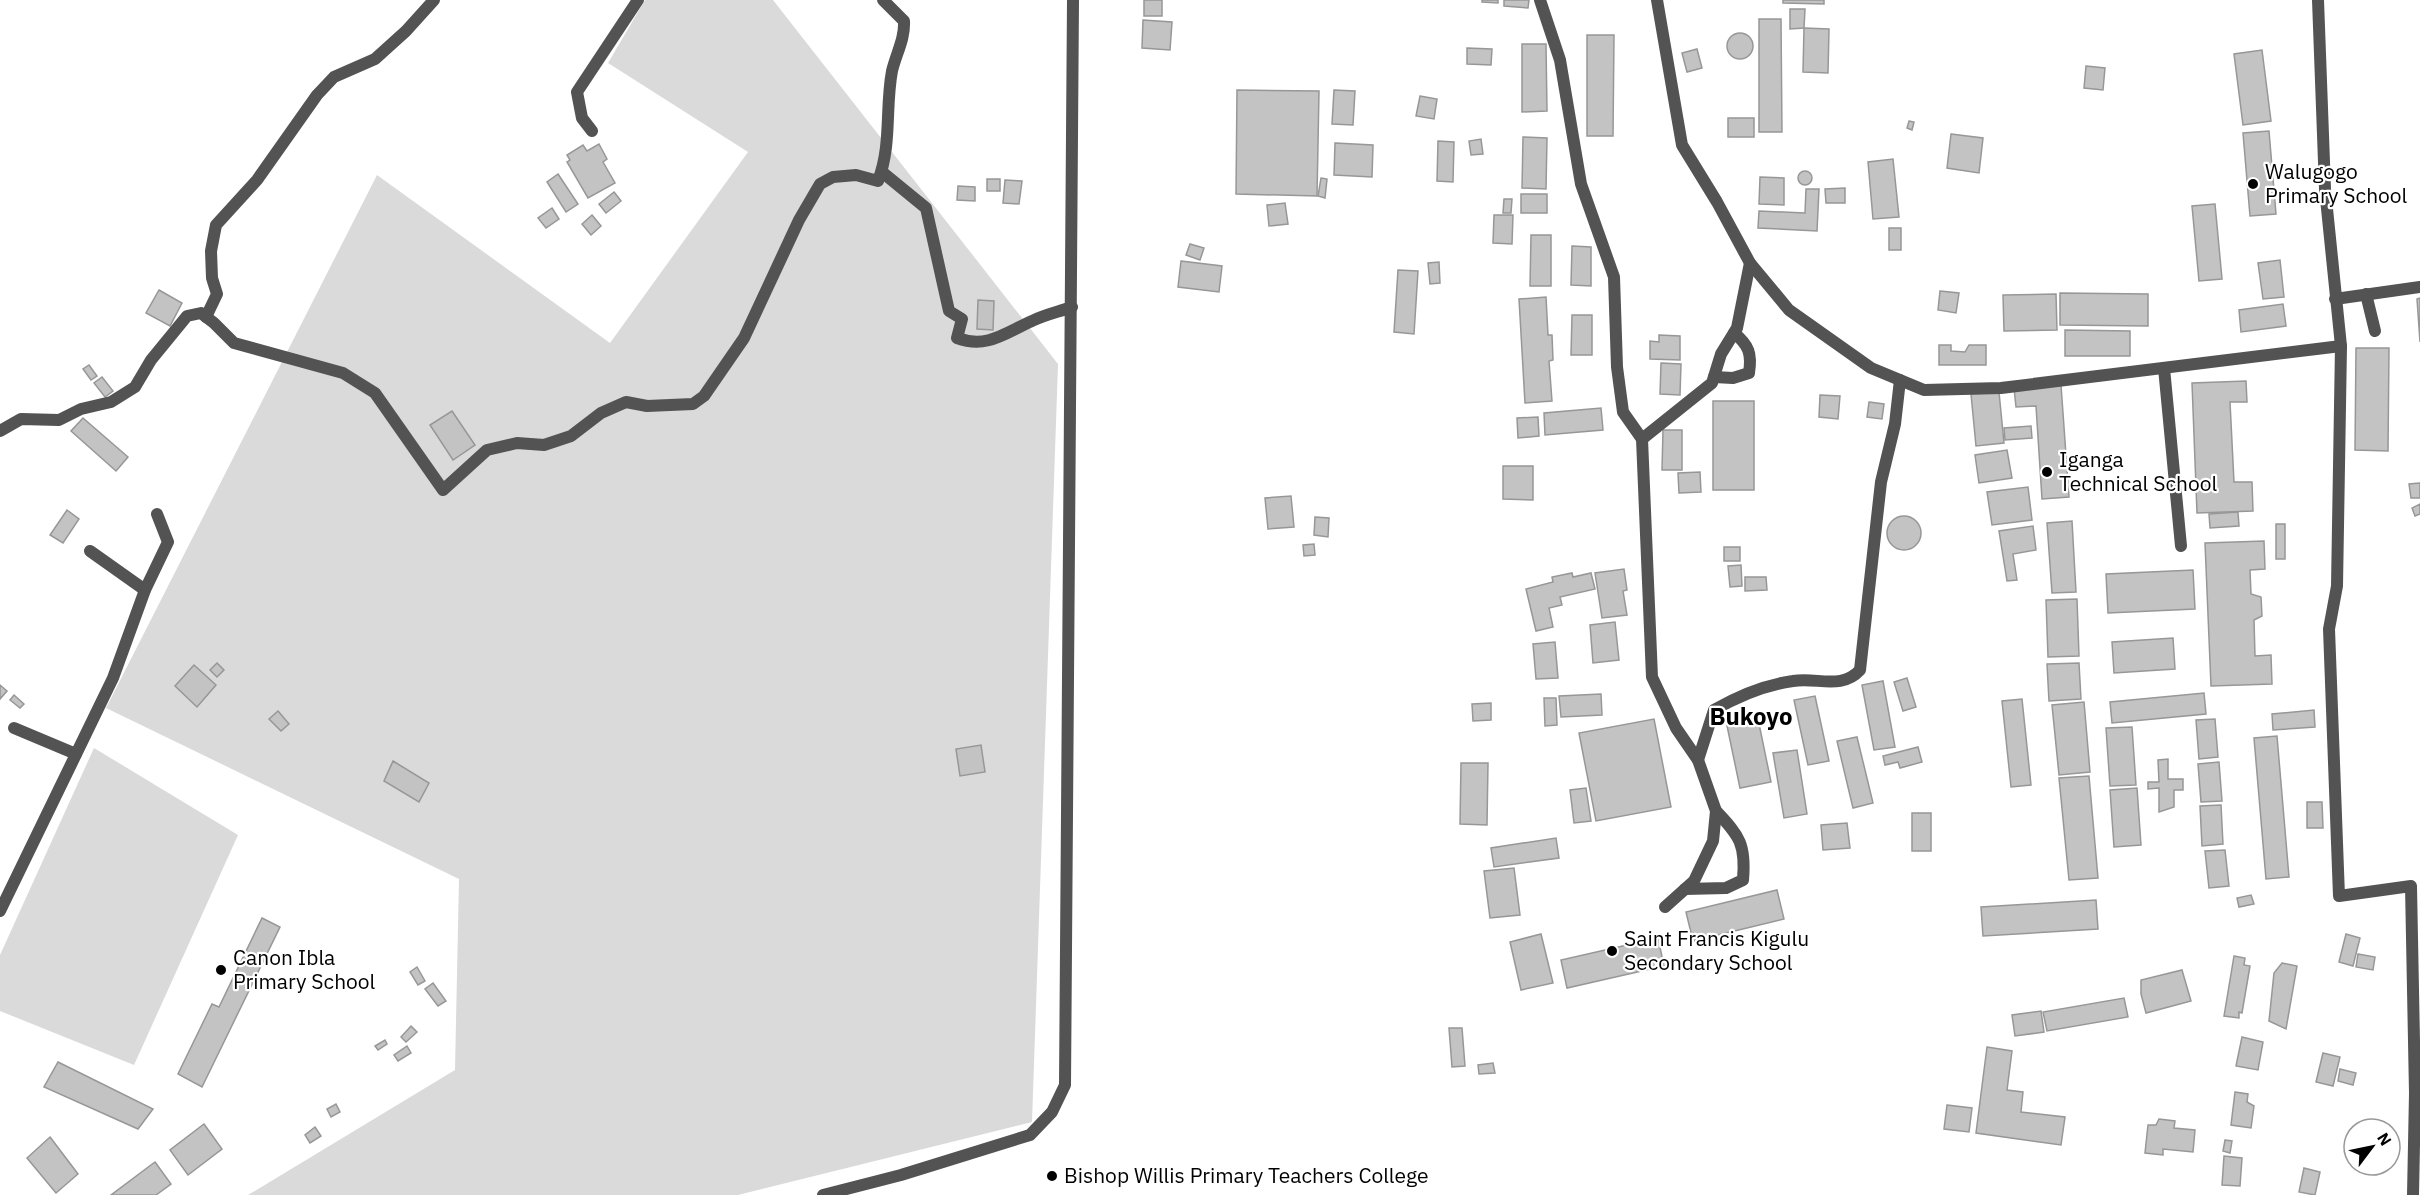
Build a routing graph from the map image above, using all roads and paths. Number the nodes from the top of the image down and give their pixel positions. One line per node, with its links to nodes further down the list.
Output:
1 (434, 0): 15 (street)
2 (638, 0): 8 (street)
3 (883, 0): 9 (street)
4 (1073, 0): 14 (street)
5 (1540, 0): 23 (street)
6 (1657, 0): 10 (street)
7 (2318, 0): 13 (street)
8 (592, 131)
9 (882, 172): 14 (street); 15 (street)
10 (1750, 263): 17 (street); 21 (street)
11 (2420, 287): 12 (street)
12 (2366, 294): 13 (street); 16 (street)
13 (2336, 299): 18 (street)
14 (1071, 307): 35 (street)
15 (206, 317): 22 (street)
16 (2375, 331)
17 (1734, 333): 20 (street); 20 (street)
18 (2341, 346): 19 (street); 36 (street)
19 (2164, 368): 21 (street); 25 (street)
20 (1714, 377): 23 (street)
21 (1900, 380): 30 (street)
22 (0, 431)
23 (1642, 439): 30 (street)
24 (157, 514): 27 (street)
25 (2181, 546)
26 (90, 551): 27 (street)
27 (145, 590): 29 (street)
28 (14, 728): 29 (street)
29 (76, 754): 34 (street)
30 (1698, 760): 31 (street)
31 (1716, 811): 32 (street); 32 (street)
32 (1685, 889): 33 (street)
33 (1665, 907)
34 (0, 911)
35 (824, 1195)
36 (2414, 1195)

